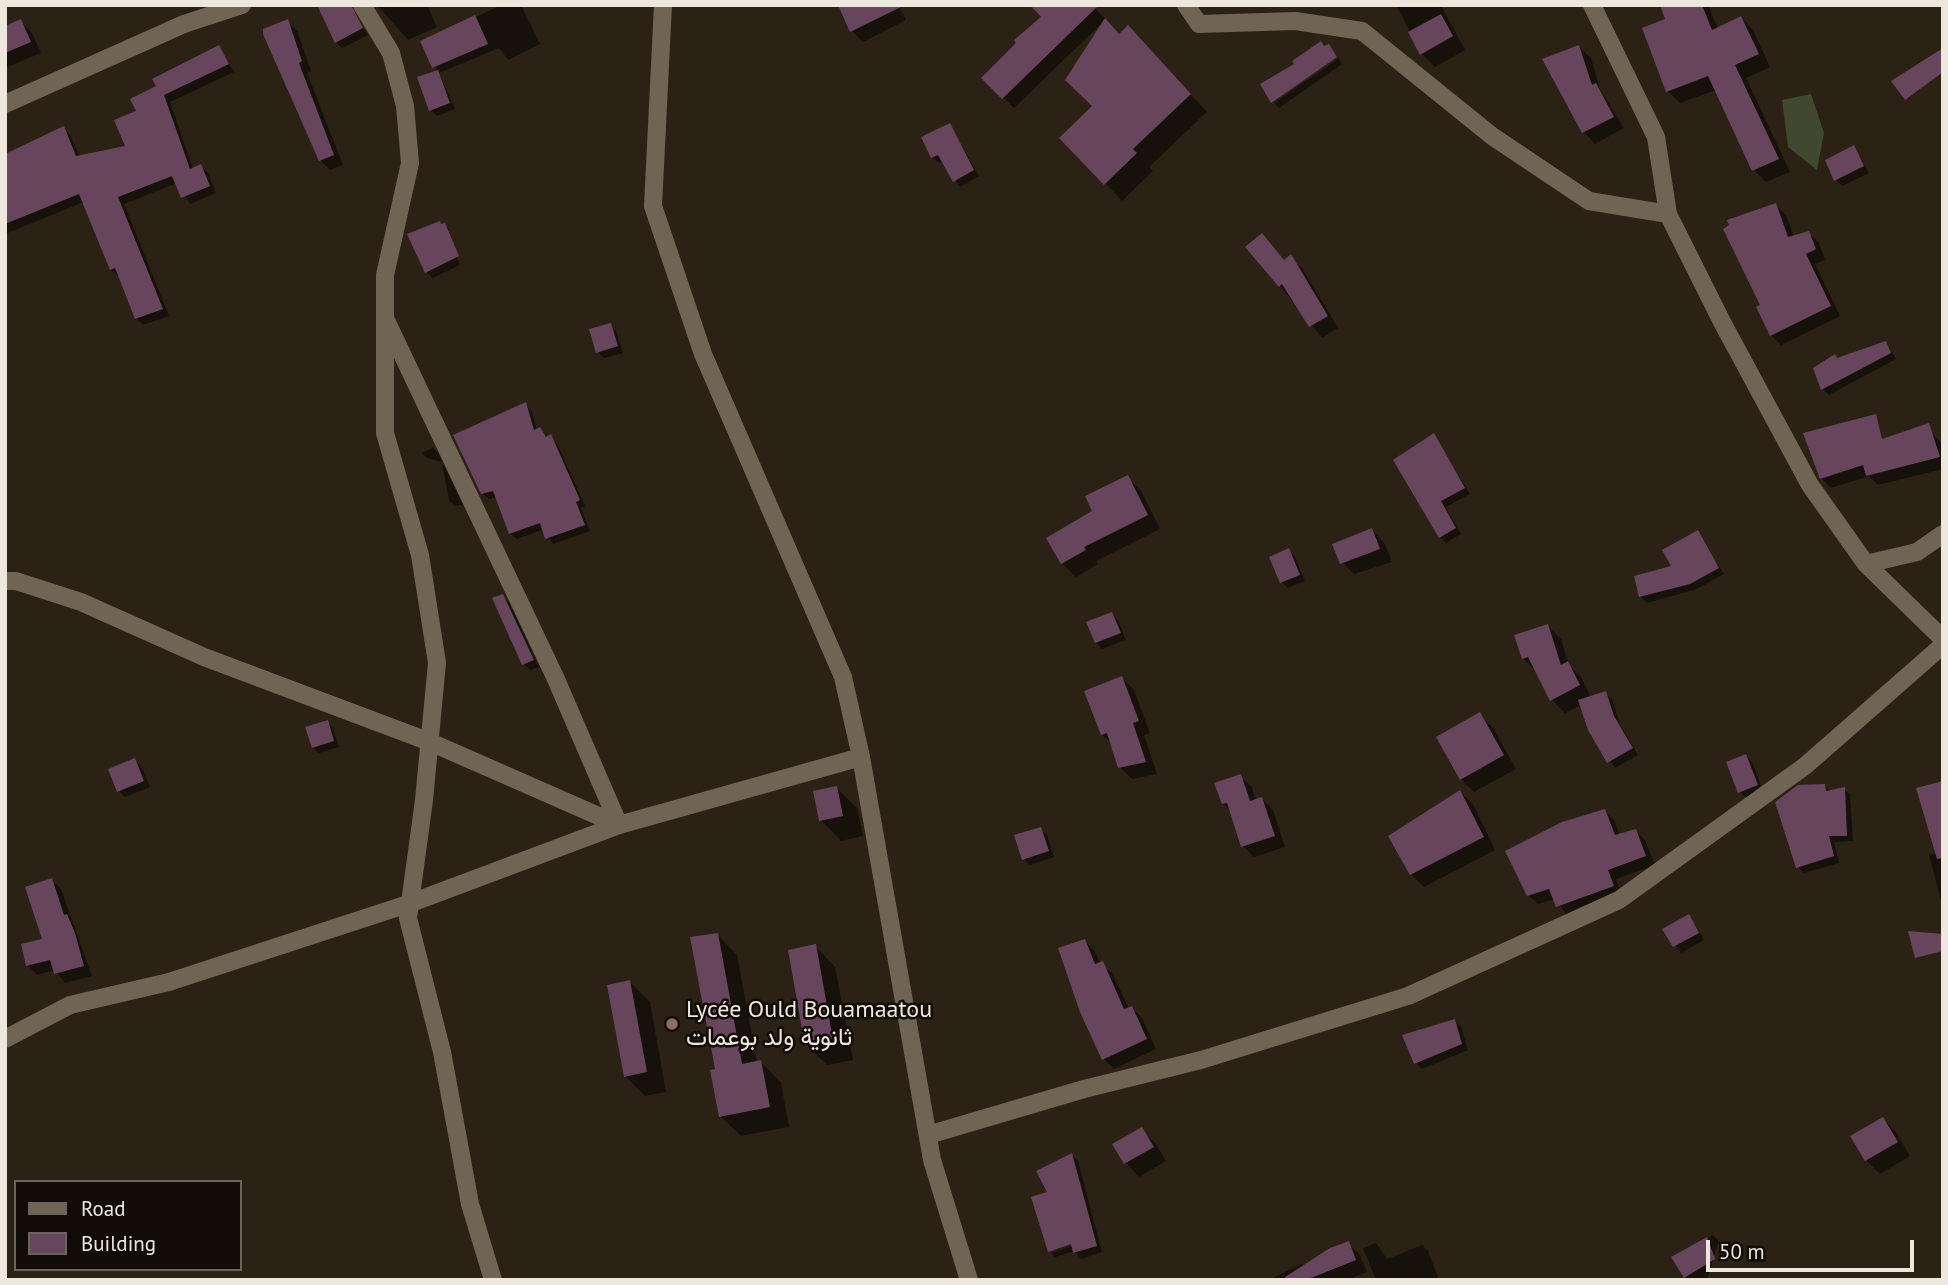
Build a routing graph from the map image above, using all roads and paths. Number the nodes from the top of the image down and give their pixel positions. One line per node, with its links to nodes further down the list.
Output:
1 (242, 5): 6 (street)
2 (362, 5): 8 (street)
3 (663, 5): 15 (street)
4 (1186, 5): 7 (street)
5 (1592, 5): 7 (street)
6 (5, 104)
7 (1668, 214): 10 (street)
8 (385, 318): 14 (street); 16 (street)
9 (1943, 534): 10 (street)
10 (1866, 564): 12 (street)
11 (5, 581): 14 (street)
12 (1943, 639)
13 (1943, 645): 19 (street)
14 (430, 743): 16 (street); 17 (street)
15 (861, 757): 16 (street); 19 (street)
16 (619, 825): 17 (street)
17 (411, 903): 18 (street); 20 (street)
18 (5, 1039)
19 (928, 1135): 21 (street)
20 (493, 1280)
21 (969, 1280)

